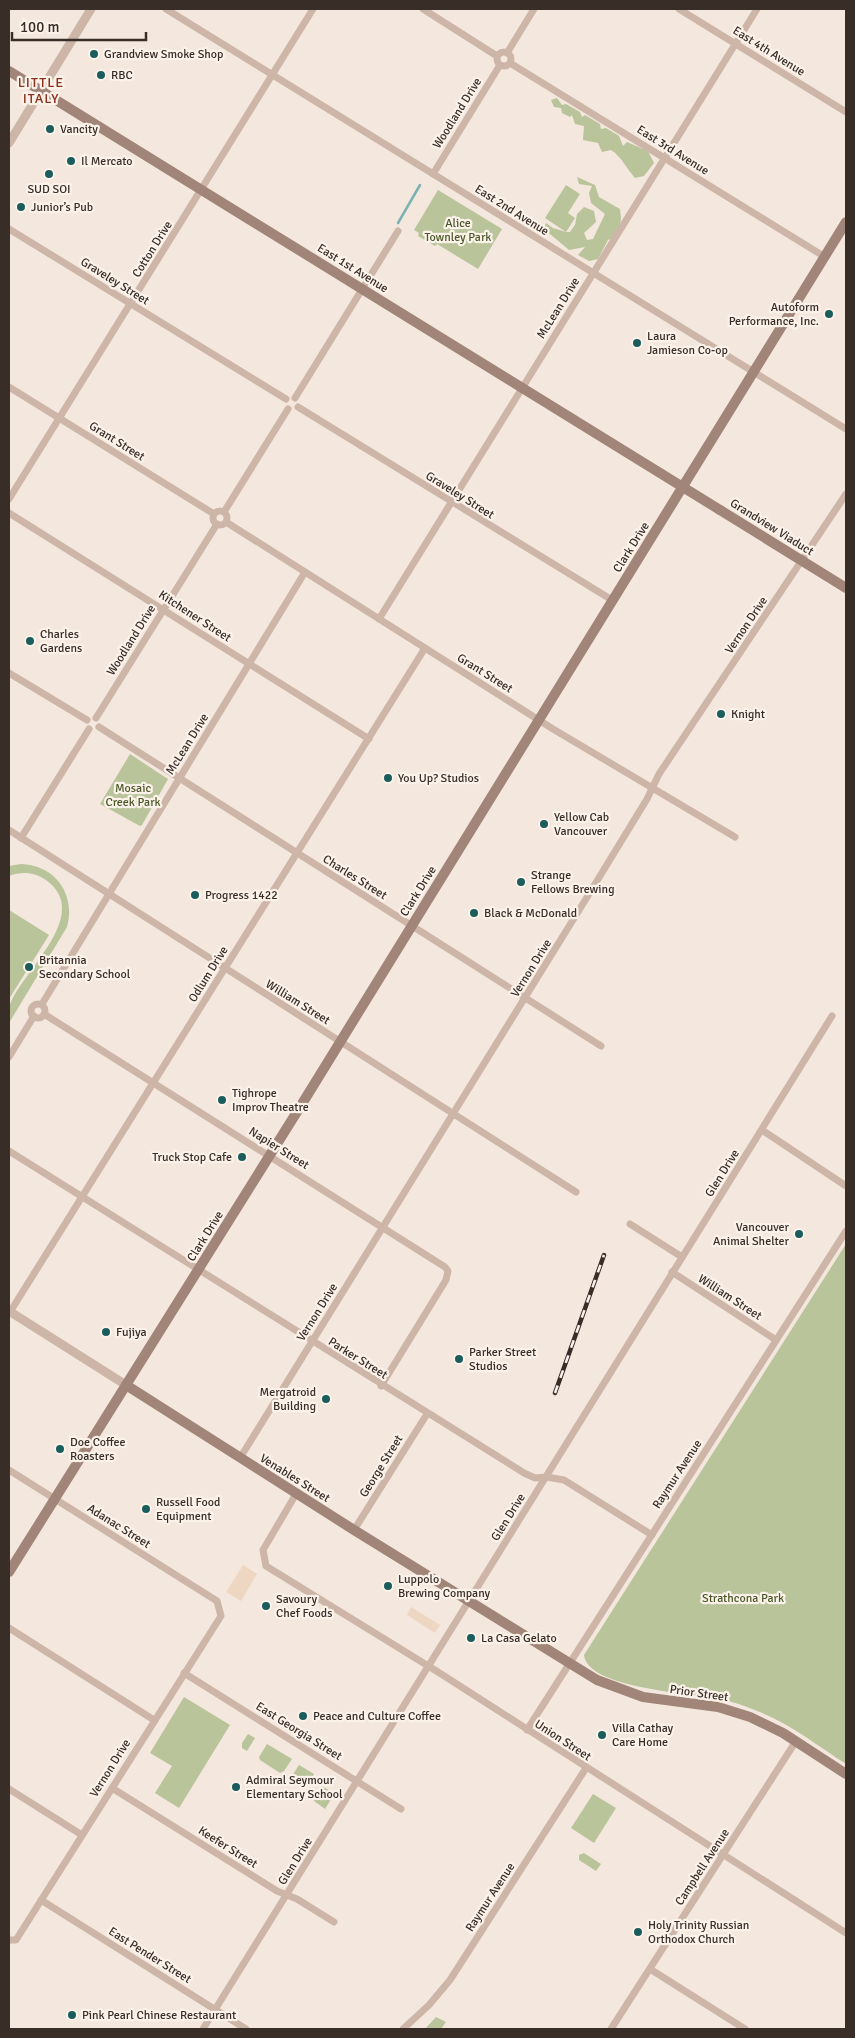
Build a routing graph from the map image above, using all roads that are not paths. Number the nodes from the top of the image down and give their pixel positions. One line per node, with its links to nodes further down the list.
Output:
1 (91, 9): 15 (street)
2 (166, 9): 14 (street, East 2nd Avenue)
3 (313, 9): 14 (street, Cotton Drive)
4 (423, 9): 10 (street)
5 (534, 9): 9 (street)
6 (679, 9): 8 (street, East 4th Avenue)
7 (757, 9): 8 (street, McLean Drive)
8 (735, 44): 16 (street, East 4th Avenue); 18 (street, McLean Drive)
9 (507, 53): 10 (street); 11 (street)
10 (498, 56): 12 (street)
11 (510, 63): 12 (street); 18 (street, East 3rd Avenue)
12 (500, 65): 19 (street, Woodland Drive)
13 (9, 71): 15 (main road, East 1st Avenue)
14 (272, 75): 19 (street, East 2nd Avenue); 20 (street, Cotton Drive)
15 (41, 90): 17 (street); 20 (main road, East 1st Avenue)
16 (846, 112)
17 (9, 143)
18 (664, 158): 24 (street, East 3rd Avenue); 25 (street, McLean Drive)
19 (433, 174): 25 (street, East 2nd Avenue)
20 (201, 190): 26 (main road, East 1st Avenue); 27 (street, Cotton Drive)
21 (846, 222): 24 (main road, Clark Drive)
22 (9, 229): 27 (street, Graveley Street)
23 (398, 231): 26 (street)
24 (825, 257): 28 (main road, Clark Drive)
25 (593, 273): 28 (street, East 2nd Avenue); 30 (street, McLean Drive)
26 (362, 288): 30 (main road, East 1st Avenue); 31 (street)
27 (131, 304): 32 (street, Graveley Street); 35 (street, Cotton Drive)
28 (754, 372): 36 (street, East 2nd Avenue); 37 (main road, Clark Drive)
29 (9, 387): 35 (street, Grant Street)
30 (522, 387): 37 (main road, East 1st Avenue); 40 (street, McLean Drive)
31 (295, 398): 32 (street); 33 (street)
32 (286, 399): 34 (street)
33 (298, 406): 34 (street); 40 (street, Graveley Street)
34 (288, 409): 41 (street)
35 (60, 419): 39 (street, Cotton Drive); 43 (street, Grant Street)
36 (846, 429)
37 (684, 487): 47 (main road, Grandview Viaduct, bridge); 48 (main road, Clark Drive)
38 (846, 494): 61 (street, Vernon Drive)
39 (9, 500)
40 (451, 502): 48 (street, Graveley Street); 50 (street, McLean Drive)
41 (224, 512): 43 (street); 44 (street)
42 (9, 513): 49 (street, Kitchener Street)
43 (214, 514): 45 (street)
44 (226, 522): 45 (street); 46 (street, Grant Street)
45 (217, 524): 49 (street, Woodland Drive)
46 (305, 572): 50 (street, Grant Street); 52 (street, McLean Drive)
47 (846, 588)
48 (612, 600): 56 (main road, Clark Drive)
49 (163, 609): 52 (street, Kitchener Street); 54 (street, Woodland Drive)
50 (379, 619): 51 (street, Grant Street)
51 (425, 648): 56 (street, Grant Street); 59 (street, Odlum Drive)
52 (249, 664): 59 (street, Kitchener Street); 60 (street, McLean Drive)
53 (9, 673): 55 (street)
54 (96, 718): 55 (street); 57 (street)
55 (87, 720): 58 (street)
56 (539, 720): 61 (street, Grant Street); 67 (main road, Clark Drive)
57 (98, 727): 58 (street); 60 (street, Charles Street)
58 (89, 729): 64 (street)
59 (369, 739): 65 (street, Odlum Drive)
60 (179, 779): 65 (street, Charles Street); 66 (street, McLean Drive)
61 (652, 788): 63 (street, Grant Street); 69 (street, Vernon Drive)
62 (9, 830): 64 (street, William Street)
63 (735, 837)
64 (21, 838): 66 (street, William Street)
65 (297, 854): 67 (street, Charles Street); 68 (street, Odlum Drive)
66 (109, 894): 68 (street, William Street); 70 (street, McLean Drive)
67 (411, 926): 69 (street, Charles Street); 74 (main road, Clark Drive)
68 (225, 969): 74 (street, William Street); 77 (street, Odlum Drive)
69 (525, 999): 75 (street, Charles Street); 78 (street, Vernon Drive)
70 (42, 1004): 71 (street); 72 (street)
71 (44, 1014): 72 (street); 77 (street, Napier Street)
72 (34, 1016): 76 (street)
73 (832, 1016): 79 (street, Glen Drive)
74 (340, 1042): 78 (street, William Street); 81 (main road, Clark Drive)
75 (601, 1046)
76 (9, 1057)
77 (154, 1082): 81 (street, Napier Street); 84 (street, Odlum Drive)
78 (454, 1113): 83 (street, William Street); 86 (street, Vernon Drive)
79 (762, 1130): 82 (street); 88 (street, Glen Drive)
80 (9, 1152): 84 (street, Parker Street)
81 (270, 1156): 86 (street, Napier Street); 89 (main road, Clark Drive)
82 (846, 1186)
83 (576, 1192)
84 (83, 1198): 89 (street, Parker Street); 91 (street, Odlum Drive)
85 (630, 1224): 88 (street)
86 (383, 1227): 93 (street, Vernon Drive); 95 (street, Napier Street)
87 (846, 1231): 92 (street, Raymur Avenue)
88 (682, 1257): 90 (street, Glen Drive)
89 (198, 1270): 93 (street, Parker Street); 94 (main road, Clark Drive)
90 (672, 1272): 92 (street, William Street); 99 (street, Glen Drive)
91 (10, 1311): 94 (street, Venables Street)
92 (776, 1340): 103 (street, Raymur Avenue)
93 (311, 1342): 95 (street, Parker Street); 97 (street, Vernon Drive)
94 (126, 1386): 97 (main road, Venables Street); 101 (main road, Clark Drive)
95 (381, 1386): 96 (street, Parker Street)
96 (427, 1414): 99 (street, Parker Street); 102 (street, George Street)
97 (240, 1458): 100 (main road, Venables Street)
98 (9, 1470): 101 (street, Adanac Street)
99 (547, 1477): 103 (street, Parker Street); 105 (street, Glen Drive)
100 (296, 1494): 102 (main road, Venables Street); 109 (street, Union Street)
101 (55, 1498): 104 (main road, Clark Drive); 106 (street, Adanac Street)
102 (354, 1530): 105 (main road, Venables Street)
103 (652, 1535): 108 (street, Raymur Avenue)
104 (9, 1572)
105 (470, 1600): 108 (main road, Venables Street); 109 (street, Glen Drive)
106 (218, 1602): 110 (street, Vernon Drive)
107 (9, 1628): 111 (street)
108 (569, 1664): 112 (street, Raymur Avenue); 113 (main road, Prior Street)
109 (429, 1666): 112 (street, Union Street); 116 (street, Glen Drive)
110 (184, 1673): 111 (street, Vernon Drive); 116 (street, East Georgia Street)
111 (154, 1720): 117 (street, Vernon Drive)
112 (527, 1730): 114 (street, Union Street)
113 (796, 1742): 115 (main road, Prior Street); 121 (street, Campbell Avenue)
114 (586, 1768): 121 (street, Union Street); 131 (street, Raymur Avenue)
115 (846, 1774)
116 (358, 1781): 119 (street, East Georgia Street); 122 (street, Glen Drive)
117 (112, 1788): 120 (street, Vernon Drive); 122 (street, Keefer Street)
118 (9, 1789): 120 (street)
119 (401, 1809)
120 (82, 1835): 123 (street, Vernon Drive)
121 (723, 1855): 125 (street, Union Street); 127 (street, Campbell Avenue)
122 (287, 1895): 124 (street, Keefer Street); 128 (street, Glen Drive)
123 (41, 1900): 126 (street, Vernon Drive); 128 (street, East Pender Street)
124 (334, 1922)
125 (846, 1933)
126 (12, 1940)
127 (650, 1969): 132 (street, Campbell Avenue); 133 (street)
128 (215, 2010): 129 (street, Glen Drive); 130 (street, East Pender Street)
129 (203, 2029)
130 (246, 2029)
131 (403, 2029)
132 (611, 2029)
133 (745, 2029)

